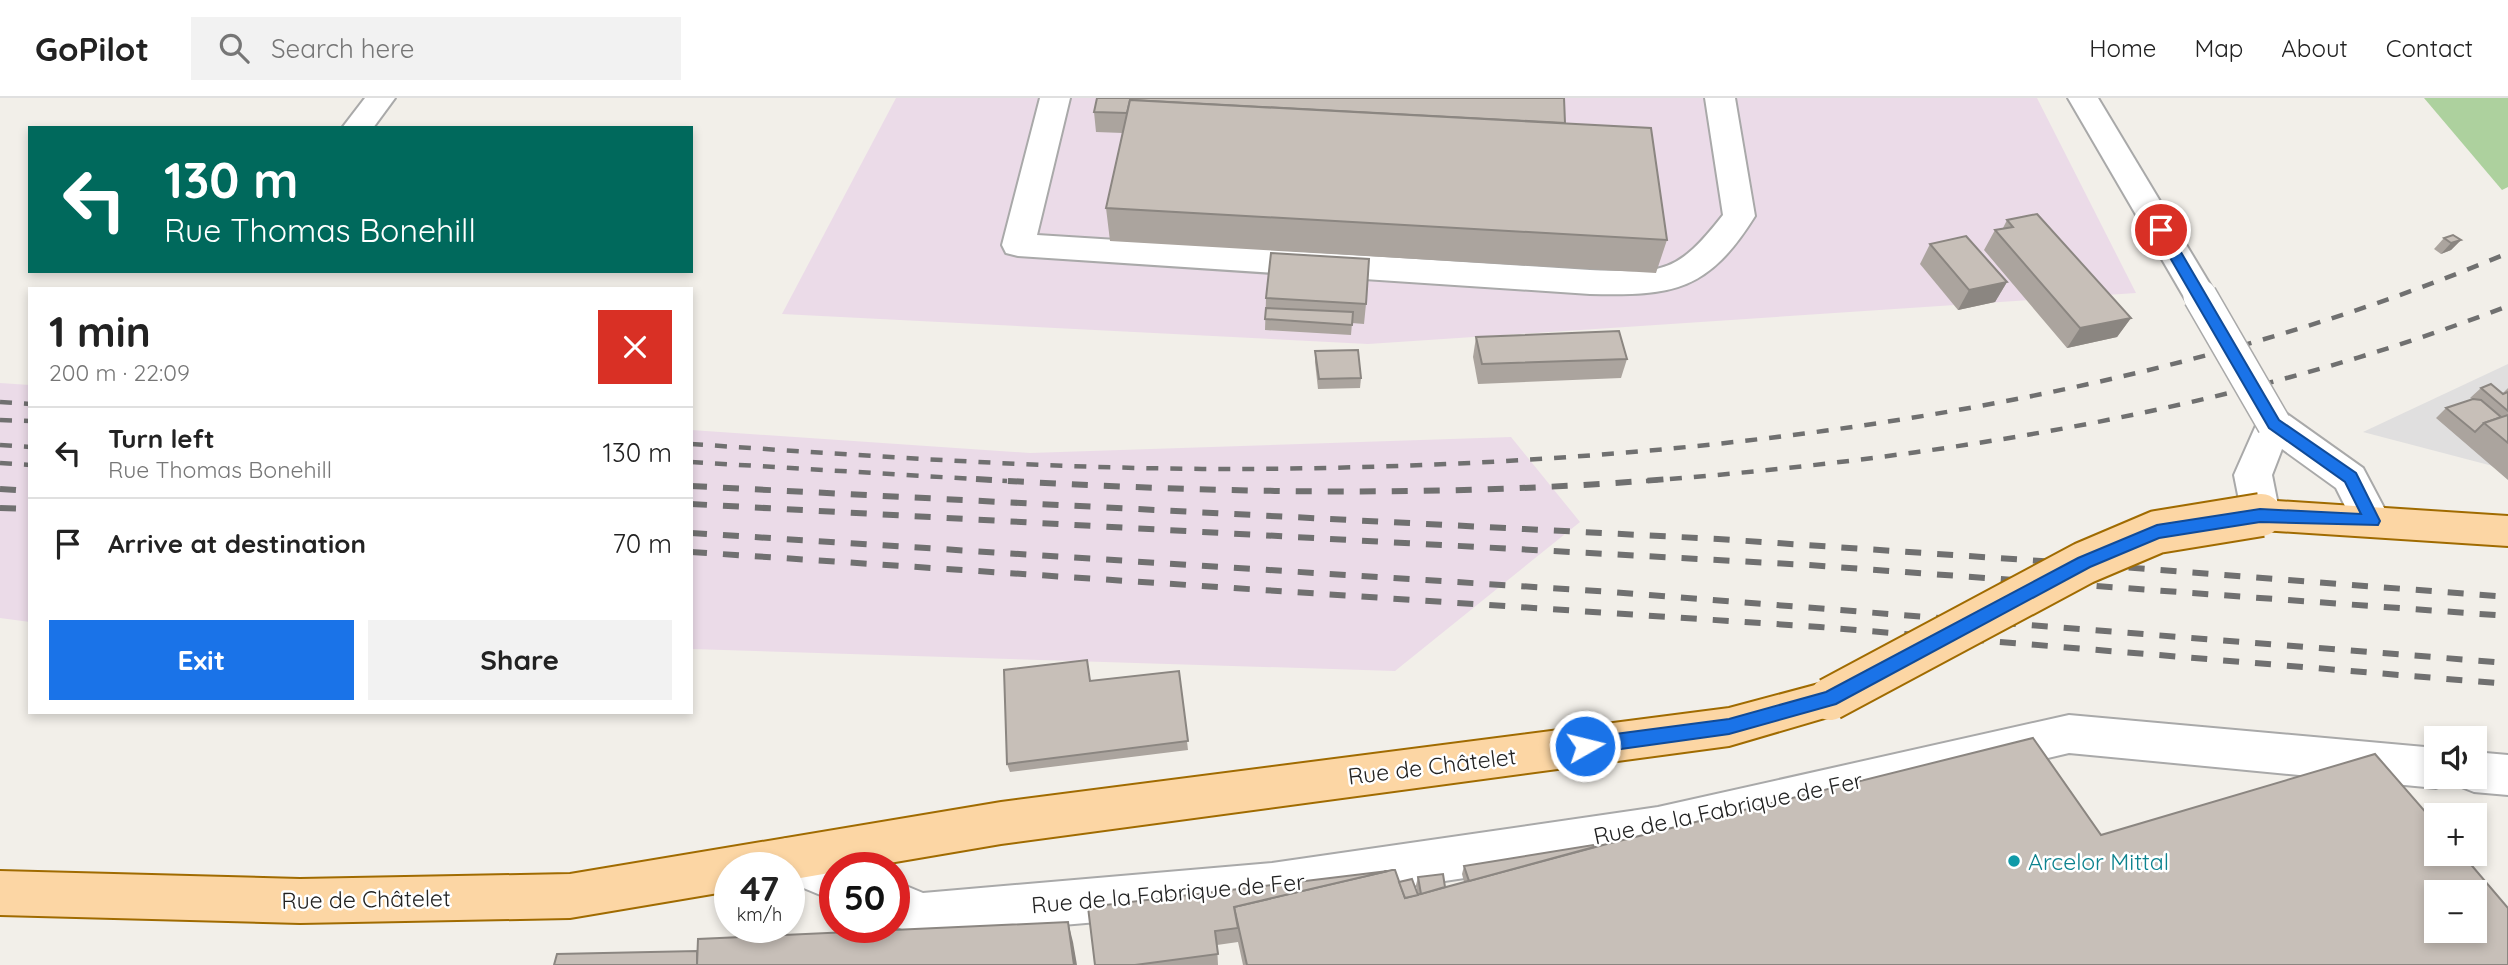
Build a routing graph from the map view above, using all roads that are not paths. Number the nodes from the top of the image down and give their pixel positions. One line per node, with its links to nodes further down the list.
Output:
1 (380, 98): 5 (street)
2 (1055, 98): 3 (street)
3 (1720, 98)
4 (2083, 98): 6 (street, bridge)
5 (359, 126)
6 (2274, 424): 7 (street); 8 (street)
7 (2260, 515): 8 (main road, Rue de Châtelet); 13 (main road, Rue de Châtelet, bridge)
8 (2372, 521): 9 (main road, Rue de Châtelet)
9 (2508, 531)
10 (2424, 767): 16 (street, Rue de la Fabrique de Fer)
11 (2487, 773): 12 (street)
12 (2508, 775)
13 (805, 856)
14 (714, 871): 15 (main road, Rue de Châtelet)
15 (0, 893)
16 (910, 910)

